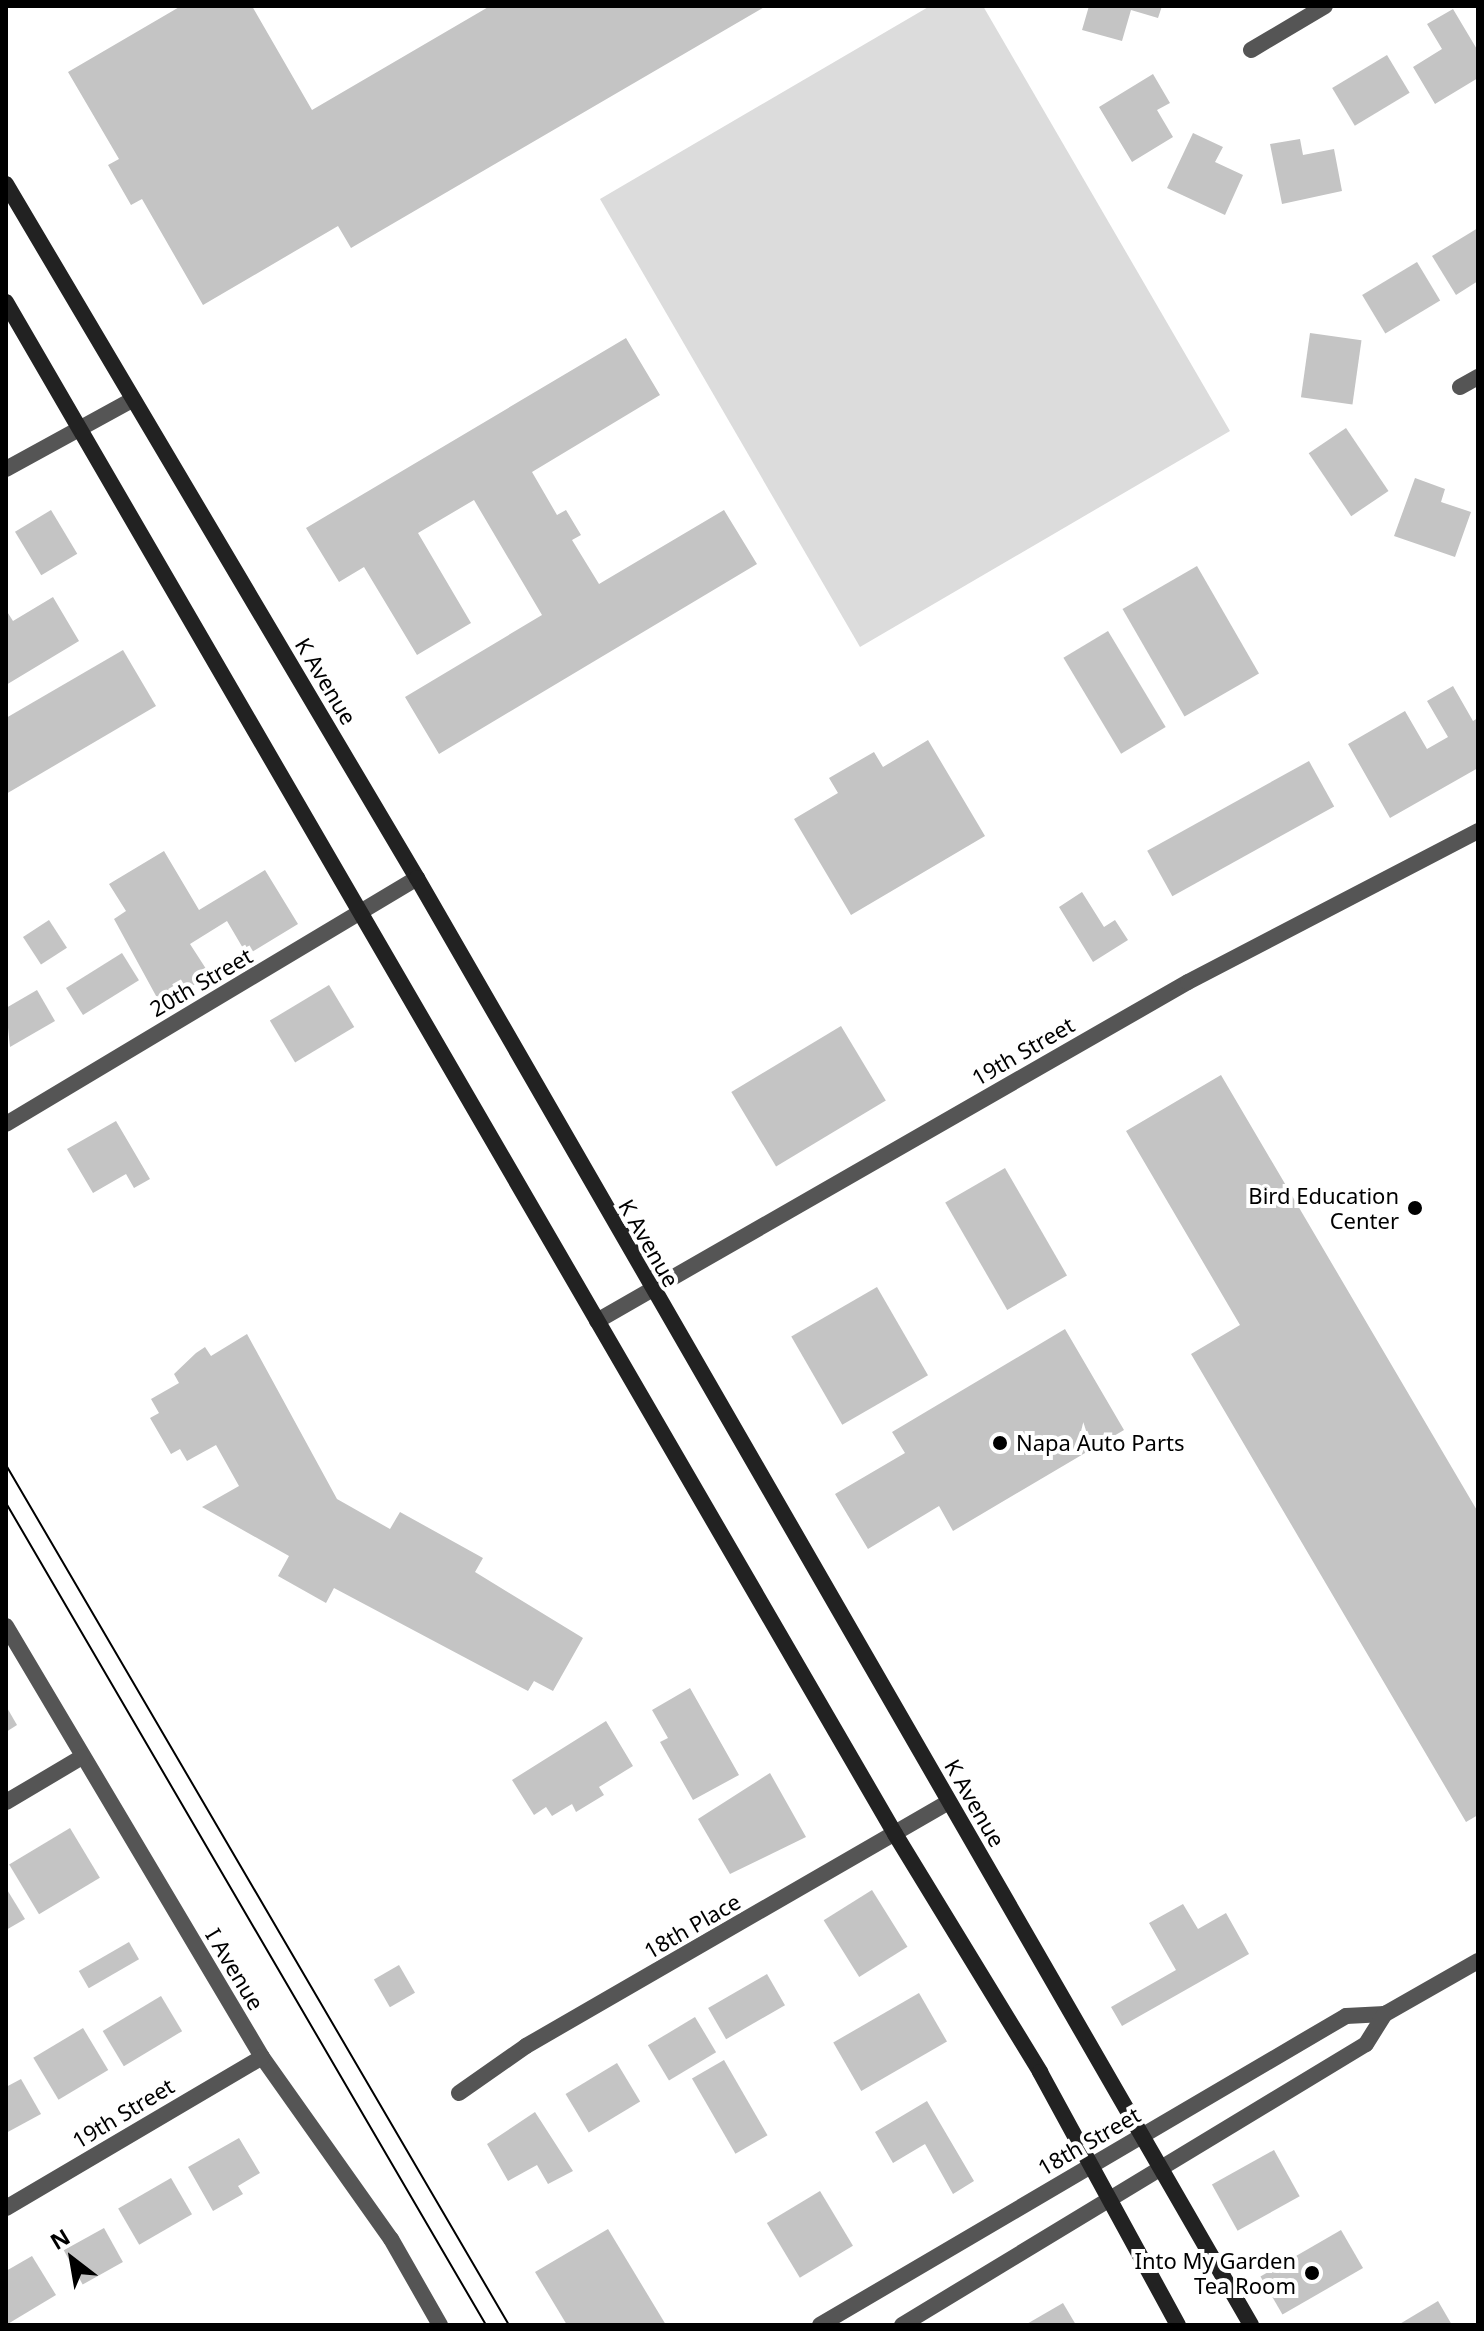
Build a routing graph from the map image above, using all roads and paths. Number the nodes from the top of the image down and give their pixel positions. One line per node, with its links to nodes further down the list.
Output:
1 (1325, 6): 2 (street)
2 (1251, 50)
3 (6, 184): 7 (main road, K Avenue)
4 (6, 302): 8 (main road)
5 (1478, 377): 6 (street)
6 (1460, 387)
7 (130, 401): 8 (street); 11 (main road, K Avenue)
8 (80, 427): 9 (street); 12 (main road)
9 (6, 469)
10 (1478, 831): 14 (street, 19th Street)
11 (417, 878): 12 (street, 20th Street); 14 (main road, K Avenue)
12 (361, 912): 13 (street, 20th Street); 15 (main road)
13 (6, 1124)
14 (650, 1289): 15 (street, 19th Street); 19 (main road, K Avenue)
15 (597, 1321): 20 (main road)
16 (6, 1626): 17 (street, I Avenue)
17 (82, 1757): 18 (street); 23 (street, I Avenue)
18 (6, 1802)
19 (949, 1802): 20 (street, 18th Place); 25 (main road, K Avenue)
20 (895, 1834): 24 (street, 18th Place); 26 (main road)
21 (1478, 1961): 22 (street, 18th Street)
22 (1385, 2014): 25 (street, 18th Street); 27 (street, 18th Street)
23 (262, 2057): 29 (street, 19th Street); 30 (street, I Avenue)
24 (459, 2093)
25 (1142, 2136): 26 (street, 18th Street); 27 (main road, K Avenue)
26 (1089, 2166): 28 (main road); 31 (street, 18th Street)
27 (1161, 2169): 28 (street, 18th Street); 34 (main road, K Avenue)
28 (1108, 2201): 32 (street, 18th Street); 33 (main road)
29 (6, 2208)
30 (440, 2325)
31 (820, 2325)
32 (902, 2325)
33 (1178, 2325)
34 (1251, 2325)

